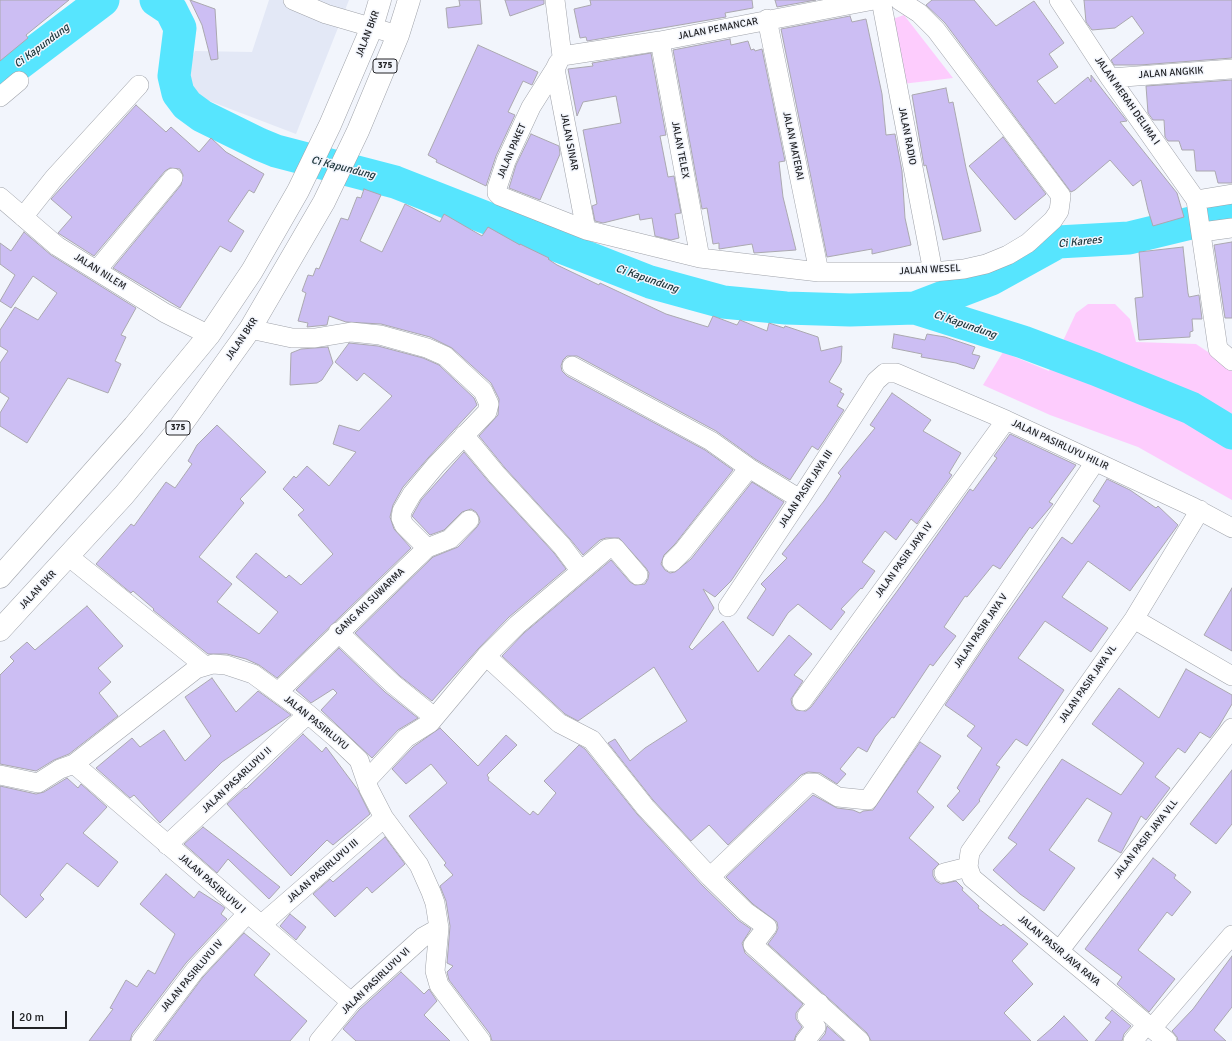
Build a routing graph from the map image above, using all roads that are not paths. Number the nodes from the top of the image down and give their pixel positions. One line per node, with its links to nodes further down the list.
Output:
1 (293, 0): 10 (street)
2 (380, 0): 10 (main road, JALAN BKR / 375)
3 (410, 0): 11 (main road, JALAN BKR / 375)
4 (555, 0): 13 (street)
5 (874, 0): 9 (street, JALAN PEMANCAR)
6 (881, 0): 29 (street, JALAN RADIO)
7 (899, 0): 29 (street, JALAN WESEL)
8 (1060, 0): 15 (street, JALAN MERAH DELIMA I)
9 (767, 19): 12 (street, JALAN PEMANCAR); 28 (street, JALAN MATERAI)
10 (372, 27): 11 (street); 31 (main road, JALAN BKR / 375)
11 (398, 35): 30 (main road, JALAN BKR / 375)
12 (660, 41): 13 (street, JALAN PEMANCAR); 26 (street, JALAN TELEX)
13 (559, 63): 25 (street, JALAN SINAR); 25 (street, JALAN PAKET)
14 (1232, 69): 15 (street, JALAN ANGKIK)
15 (1110, 78): 22 (street, JALAN MERAH DELIMA I)
16 (19, 81): 18 (street)
17 (139, 85): 23 (street)
18 (0, 97)
19 (173, 178): 27 (street)
20 (1232, 194): 22 (street)
21 (0, 197): 23 (street, JALAN NILEM)
22 (1199, 216): 24 (street); 32 (street)
23 (23, 217): 27 (street, JALAN NILEM)
24 (1232, 228)
25 (586, 230): 26 (street, JALAN WESEL)
26 (700, 258): 28 (street, JALAN WESEL)
27 (97, 270): 31 (street, JALAN NILEM)
28 (819, 272): 29 (street, JALAN WESEL)
29 (933, 272)
30 (250, 329): 36 (street); 44 (main road, JALAN BKR / 375)
31 (209, 335): 48 (main road, JALAN BKR / 375)
32 (1232, 361)
33 (572, 366): 38 (street)
34 (885, 373): 35 (street, JALAN PASIRLUYU HILIR); 39 (street, JALAN PASIR JAYA III)
35 (1006, 420): 37 (street, JALAN PASIRLUYU HILIR); 57 (street, JALAN PASIR JAYA IV)
36 (464, 435): 43 (street); 46 (street)
37 (1095, 462): 40 (street, JALAN PASIRLUYU HILIR); 68 (street, JALAN PASIR JAYA V)
38 (749, 468): 39 (street); 45 (street)
39 (800, 499): 49 (street, JALAN PASIR JAYA III)
40 (1200, 510): 42 (street, JALAN PASIRLUYU HILIR); 50 (street, JALAN PASIR JAYA VL)
41 (469, 520): 43 (street, GANG AKI SUWARMA)
42 (1232, 528)
43 (427, 548): 52 (street, GANG AKI SUWARMA)
44 (68, 556): 51 (main road, JALAN BKR / 375); 54 (street)
45 (672, 562)
46 (580, 570): 47 (street); 53 (street)
47 (638, 575)
48 (0, 577)
49 (728, 607)
50 (1134, 619): 55 (street); 66 (street, JALAN PASIR JAYA VL)
51 (0, 630)
52 (338, 632): 56 (street, GANG AKI SUWARMA); 59 (street)
53 (486, 656): 59 (street); 68 (street)
54 (205, 666): 56 (street, JALAN PASIRLUYU); 61 (street, JALAN PASIRLUYU)
55 (1232, 676)
56 (278, 692): 58 (street, JALAN PASIRLUYU)
57 (802, 701)
58 (308, 714): 63 (street, JALAN PASIRLUYU); 65 (street, JALAN PASARLUYU II)
59 (434, 717): 63 (street)
60 (1232, 728): 72 (street, JALAN PASIR JAYA VLL)
61 (74, 764): 62 (street, JALAN PASIRLUYU); 65 (street, JALAN PASIRLUYU I)
62 (0, 775)
63 (367, 780): 64 (street, JALAN PASIRLUYU)
64 (384, 818): 69 (street, JALAN PASIRLUYU III); 70 (street, JALAN PASIRLUYU)
65 (167, 845): 69 (street, JALAN PASIRLUYU I)
66 (969, 860): 67 (street); 72 (street, JALAN PASIR JAYA RAYA)
67 (944, 873)
68 (710, 877): 74 (street)
69 (254, 919): 73 (street, JALAN PASIRLUYU I); 76 (street, JALAN PASIRLUYU IV)
70 (439, 928): 73 (street, JALAN PASIRLUYU VI); 78 (street, JALAN PASIRLUYU)
71 (1232, 935): 75 (street)
72 (1059, 951): 75 (street, JALAN PASIR JAYA RAYA)
73 (351, 1002): 77 (street, JALAN PASIRLUYU VI)
74 (820, 1003): 79 (street); 80 (street)
75 (1149, 1026): 81 (street); 82 (street, JALAN PASIR JAYA RAYA)
76 (141, 1041)
77 (319, 1041)
78 (481, 1041)
79 (806, 1041)
80 (860, 1041)
81 (1133, 1041)
82 (1167, 1041)

